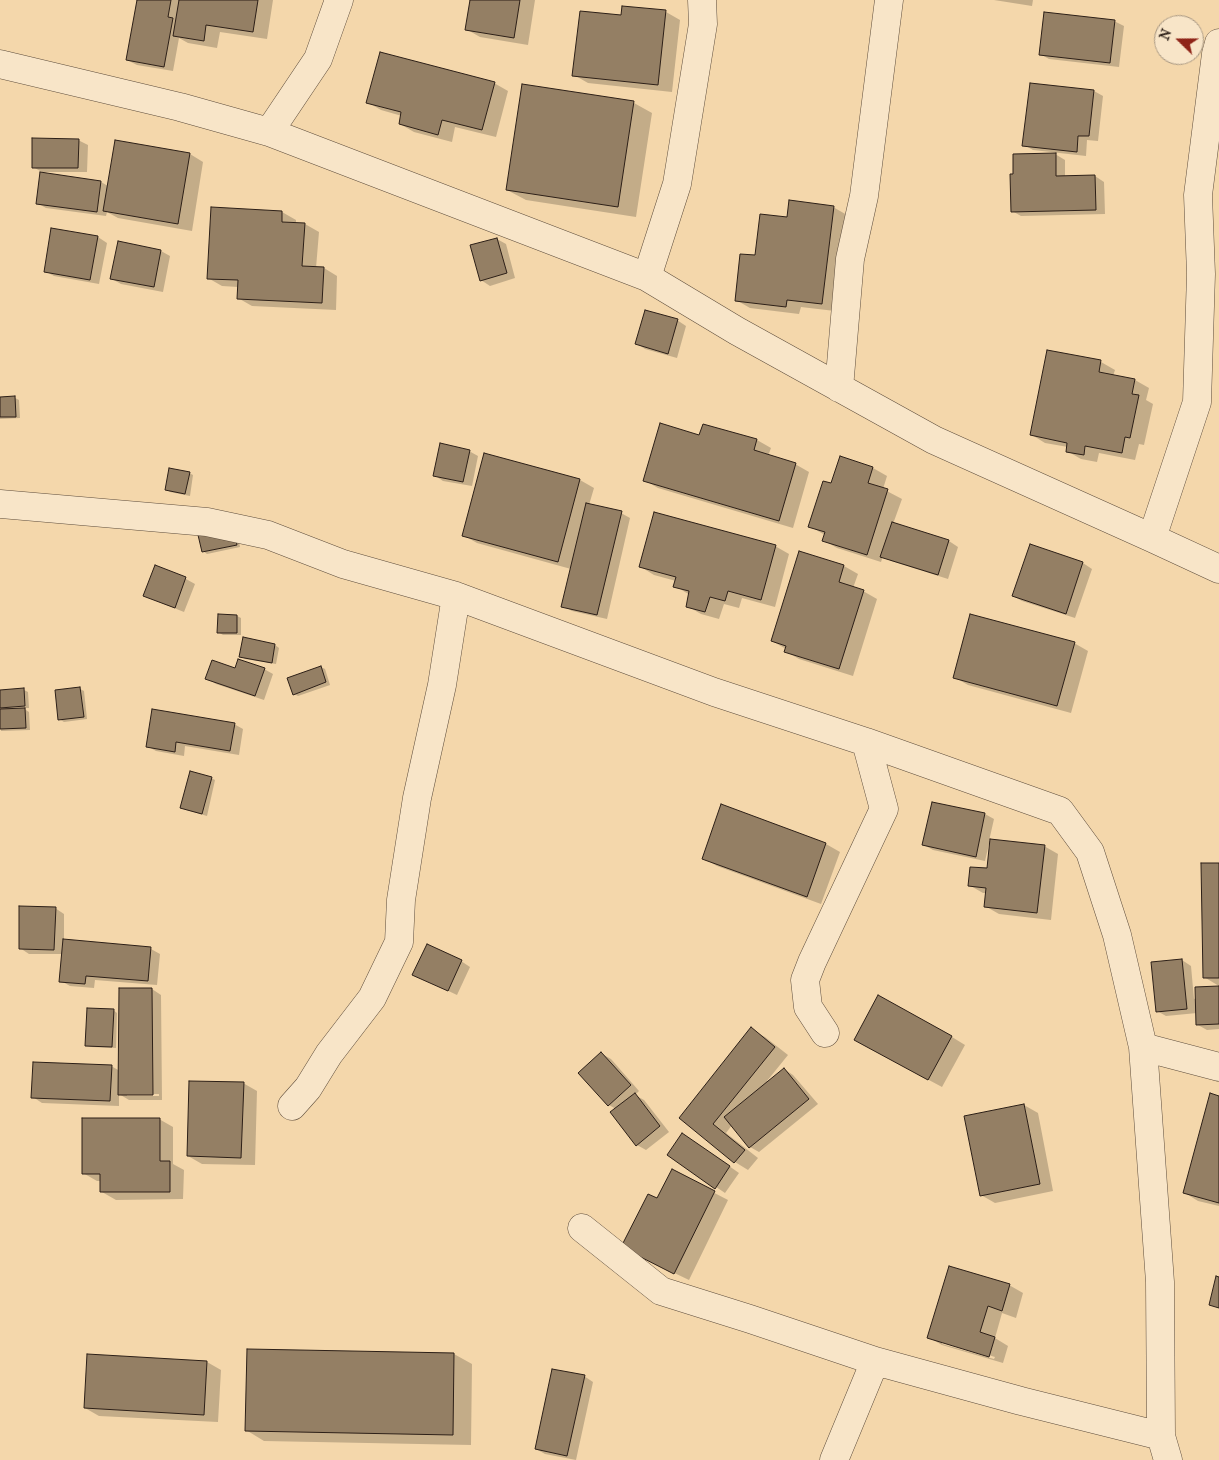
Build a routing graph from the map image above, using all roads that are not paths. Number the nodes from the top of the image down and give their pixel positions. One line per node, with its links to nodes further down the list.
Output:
1 (339, 0): 6 (street)
2 (702, 0): 7 (street)
3 (889, 0): 8 (street)
4 (1219, 43): 10 (street)
5 (0, 64): 6 (street)
6 (269, 132): 7 (street)
7 (647, 277): 8 (street)
8 (839, 388): 10 (street)
9 (0, 504): 12 (street)
10 (1152, 538): 11 (street)
11 (1219, 569)
12 (456, 596): 13 (street); 17 (street)
13 (866, 742): 14 (street); 15 (street)
14 (825, 1032)
15 (1142, 1047): 16 (street); 20 (street)
16 (1219, 1067)
17 (292, 1106)
18 (582, 1228): 19 (street)
19 (875, 1361): 20 (street); 21 (street)
20 (1164, 1448)
21 (834, 1460)

